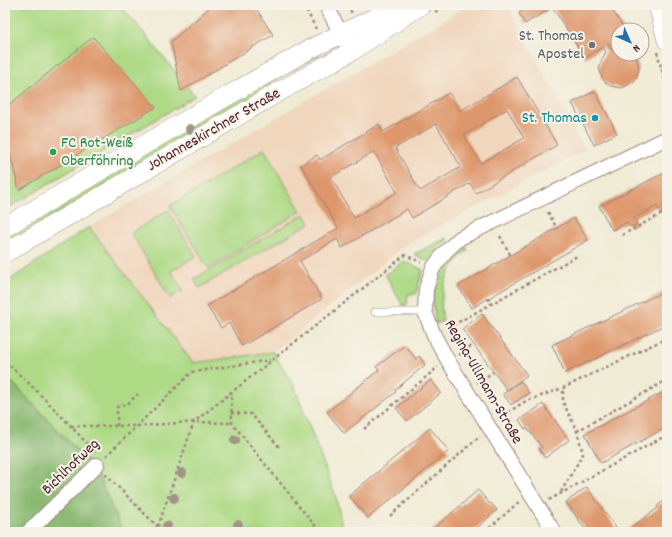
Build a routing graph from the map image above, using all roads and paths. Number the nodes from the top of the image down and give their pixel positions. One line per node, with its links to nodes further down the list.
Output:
1 (304, 5): 8 (path)
2 (326, 5): 9 (street)
3 (347, 5): 7 (path)
4 (402, 5): 9 (main road, Johanneskirchner Straße)
5 (421, 5): 11 (main road, Johanneskirchner Straße)
6 (658, 5): 10 (main road)
7 (352, 14)
8 (317, 33)
9 (340, 33): 11 (street); 15 (main road, Johanneskirchner Straße)
10 (667, 40)
11 (350, 52): 19 (main road, Johanneskirchner Straße)
12 (667, 138): 22 (street, Regina-Ullmann-Straße)
13 (667, 211): 17 (path)
14 (548, 212): 16 (path)
15 (5, 227)
16 (557, 229)
17 (622, 235)
18 (500, 236): 20 (path)
19 (5, 254)
20 (510, 256)
21 (577, 256): 24 (path)
22 (434, 268): 26 (street, Regina-Ullmann-Straße); 29 (path)
23 (488, 298): 24 (path)
24 (491, 304): 27 (path)
25 (375, 312): 26 (lane)
26 (426, 312): 36 (street, Regina-Ullmann-Straße)
27 (448, 328)
28 (667, 338): 34 (path)
29 (270, 360): 35 (path); 43 (path, Bichlhofweg)
30 (5, 362): 41 (path)
31 (438, 367): 45 (path)
32 (493, 372): 36 (path)
33 (667, 380): 46 (path)
34 (563, 388): 44 (path); 46 (path)
35 (231, 391): 38 (path); 39 (path)
36 (466, 391): 44 (street, Regina-Ullmann-Straße)
37 (138, 394): 42 (path)
38 (232, 413): 40 (path); 48 (path)
39 (194, 422): 40 (path, Bichlhofweg); 43 (path, Bichlhofweg); 54 (path)
40 (232, 423): 58 (path)
41 (71, 426): 42 (path, Bichlhofweg); 49 (path)
42 (117, 426): 43 (path, Bichlhofweg)
43 (138, 426): 49 (path, Bichlhofweg)
44 (488, 427): 51 (street, Regina-Ullmann-Straße); 53 (path)
45 (364, 429)
46 (577, 431): 50 (path)
47 (667, 435): 50 (path)
48 (280, 448)
49 (99, 463): 54 (path); 55 (street, Bichlhofweg)
50 (561, 493): 52 (path)
51 (530, 494): 52 (street, Regina-Ullmann-Straße); 59 (path)
52 (538, 507): 60 (street, Regina-Ullmann-Straße)
53 (390, 516)
54 (158, 526): 56 (path); 57 (path)
55 (28, 532)
56 (156, 532)
57 (163, 532)
58 (320, 532)
59 (485, 532)
60 (554, 532)

